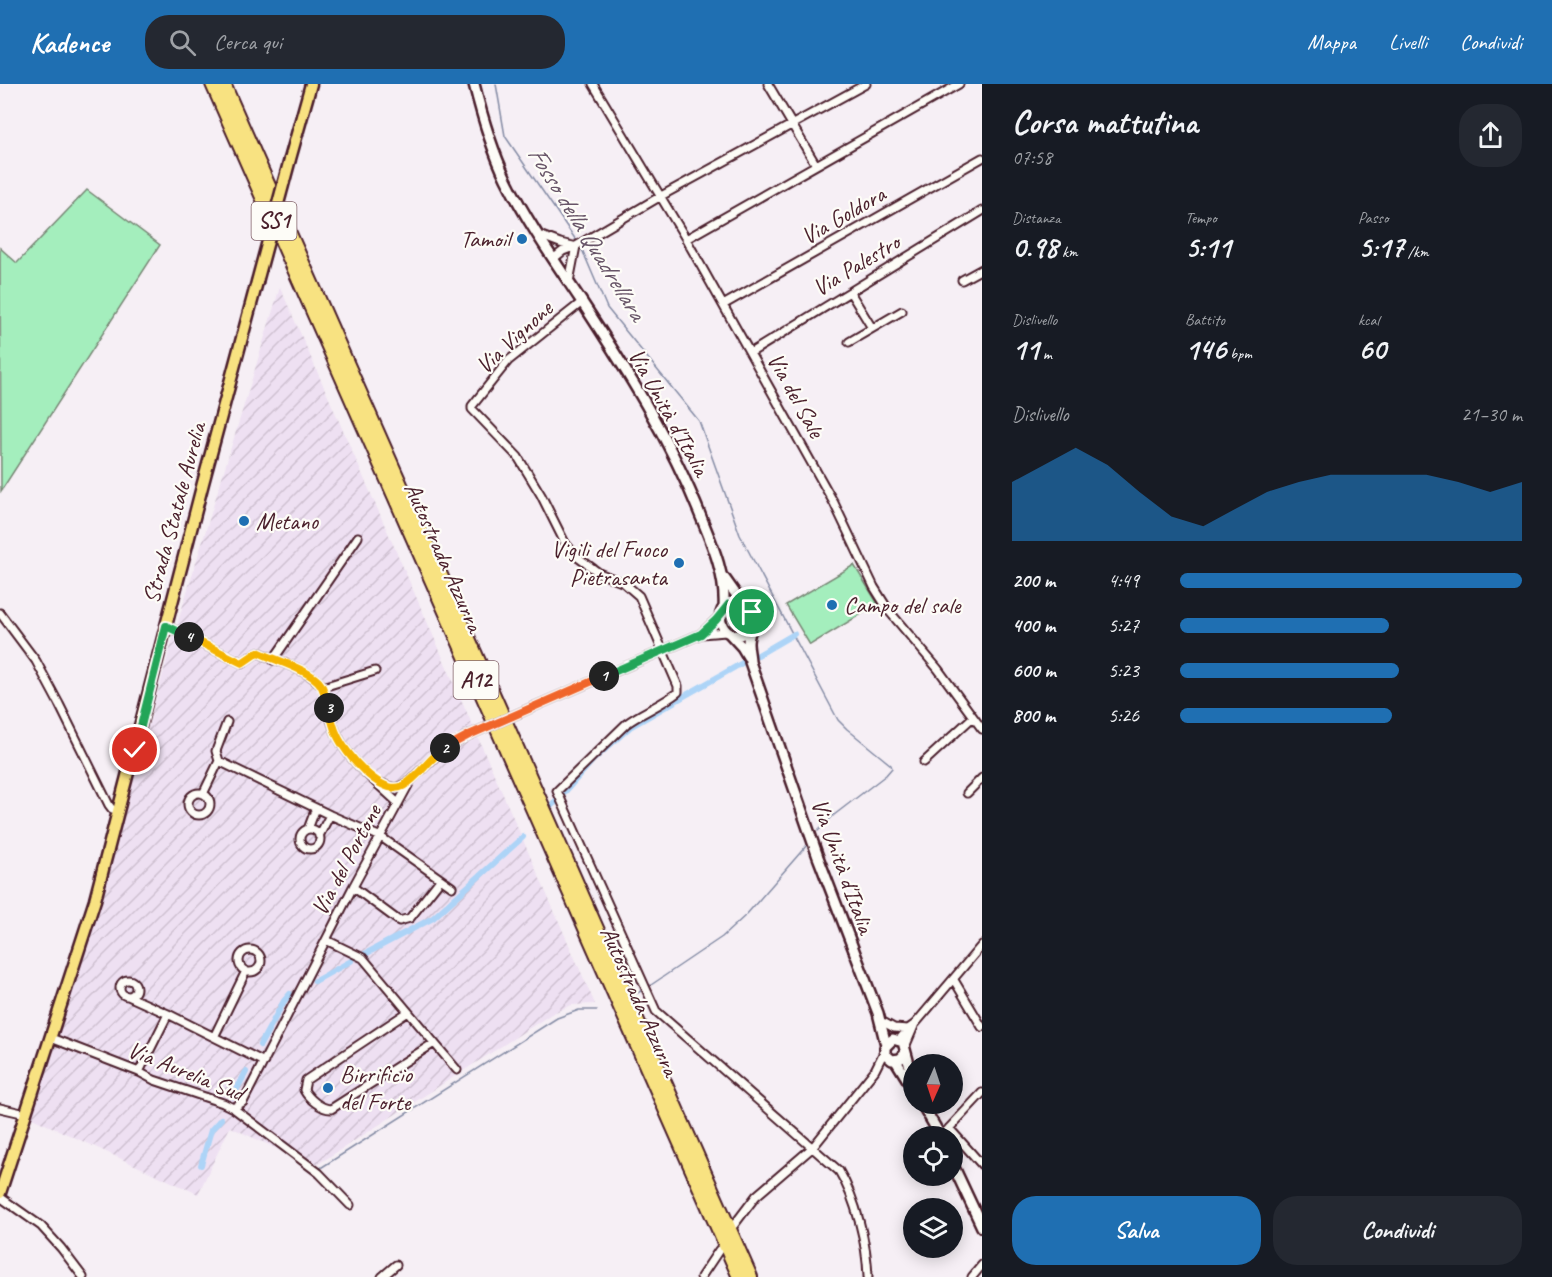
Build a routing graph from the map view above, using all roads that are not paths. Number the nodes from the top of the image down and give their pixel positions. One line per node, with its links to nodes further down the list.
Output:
1 (212, 84): 105 (highway, Autostrada Azzurra / A12)
2 (224, 84): 106 (highway, Autostrada Azzurra / A12)
3 (311, 84): 33 (main road, Strada Statale Aurelia / SS1, bridge)
4 (474, 84): 14 (main road, Via Unità d'Italia)
5 (593, 84): 12 (street, Via del Sale)
6 (768, 84): 9 (street)
7 (866, 84): 9 (street)
8 (959, 84): 11 (street)
9 (793, 125): 11 (street); 12 (street)
10 (982, 158): 23 (street, Via Goldora)
11 (816, 165): 15 (street)
12 (661, 196): 15 (street, Via del Sale); 16 (street)
13 (982, 211): 21 (street, Via Palestro)
14 (539, 235): 16 (street); 17 (main road, Via Unità d'Italia)
15 (686, 239): 23 (street, Via del Sale)
16 (576, 246): 17 (street); 20 (street)
17 (554, 259): 20 (main road, Via Unità d'Italia)
18 (982, 269): 19 (street)
19 (962, 280)
20 (569, 282): 22 (main road, Via Unità d'Italia)
21 (850, 292): 25 (street); 27 (street, Via Palestro)
22 (582, 302): 29 (main road, Via Unità d'Italia); 37 (street, Via Vignone)
23 (723, 305): 27 (street, Via del Sale)
24 (902, 310): 25 (street)
25 (872, 328): 26 (street)
26 (849, 342)
27 (750, 353): 42 (street, Via del Sale)
28 (358, 537): 38 (street)
29 (723, 577): 30 (main road); 31 (main road, Via Unità d'Italia)
30 (742, 603): 31 (main road); 34 (main road)
31 (722, 611): 35 (main road); 36 (street)
32 (0, 613): 54 (street)
33 (166, 626): 38 (street); 54 (main road, Strada Statale Aurelia / SS1)
34 (750, 629): 35 (main road); 39 (main road, Via Unità d'Italia)
35 (728, 633): 36 (street, Via del Portone); 39 (main road)
36 (701, 634): 37 (street, Via del Portone)
37 (663, 650): 49 (street, Via del Portone, bridge); 92 (street)
38 (273, 660): 41 (street)
39 (750, 662): 68 (main road, Via Unità d'Italia)
40 (375, 671): 41 (street)
41 (322, 687): 48 (street)
42 (973, 717): 44 (street, Via del Sale); 46 (street)
43 (227, 722): 45 (street)
44 (982, 729)
45 (219, 761): 51 (street); 53 (street)
46 (924, 762)
47 (982, 778): 50 (street)
48 (373, 779): 49 (street); 52 (street)
49 (411, 780): 52 (street, Via del Portone)
50 (967, 793)
51 (203, 794)
52 (398, 803): 58 (street, Via del Portone)
53 (316, 808): 55 (street); 56 (street)
54 (119, 811): 75 (main road, Strada Statale Aurelia / SS1)
55 (330, 815): 57 (street); 58 (street)
56 (308, 829): 57 (street); 57 (street)
57 (319, 836)
58 (381, 837): 59 (street); 60 (street, Via del Portone)
59 (440, 880): 60 (street); 61 (street)
60 (353, 887): 62 (street, Via del Portone)
61 (452, 887)
62 (326, 940): 67 (street); 81 (street, Via del Portone)
63 (982, 945): 65 (street)
64 (246, 971): 74 (street)
65 (954, 980): 71 (street); 72 (street)
66 (128, 996): 69 (street)
67 (408, 1012): 76 (street); 76 (street)
68 (878, 1013): 70 (main road); 78 (main road)
69 (168, 1014): 74 (street); 84 (street)
70 (885, 1023): 73 (street); 77 (main road)
71 (915, 1024): 73 (street); 77 (street)
72 (982, 1027)
73 (908, 1029): 77 (street)
74 (214, 1037): 81 (street)
75 (51, 1038): 84 (street, Via Aurelia Sud); 89 (main road, Strada Statale Aurelia / SS1)
76 (434, 1043): 82 (street)
77 (901, 1045): 78 (main road); 79 (main road); 80 (main road)
78 (885, 1048): 80 (main road); 83 (street)
79 (904, 1054)
80 (894, 1060): 83 (street); 85 (main road)
81 (264, 1062): 88 (street, Via del Portone)
82 (457, 1070)
83 (875, 1070): 92 (street)
84 (139, 1072): 88 (street, Via Aurelia Sud)
85 (903, 1073)
86 (982, 1093): 90 (street)
87 (0, 1108): 89 (street)
88 (233, 1108): 96 (street, Via Aurelia Sud)
89 (26, 1114): 95 (main road, Strada Statale Aurelia / SS1)
90 (951, 1126)
91 (963, 1144): 93 (street)
92 (813, 1147): 97 (street); 107 (street)
93 (982, 1165)
94 (963, 1186): 98 (main road)
95 (0, 1195): 102 (street)
96 (351, 1205)
97 (734, 1225)
98 (982, 1227)
99 (719, 1250): 104 (street)
100 (396, 1265): 103 (street)
101 (982, 1265): 108 (street)
102 (83, 1277)
103 (381, 1277)
104 (701, 1277)
105 (739, 1277)
106 (751, 1277)
107 (868, 1277)
108 (972, 1277)

